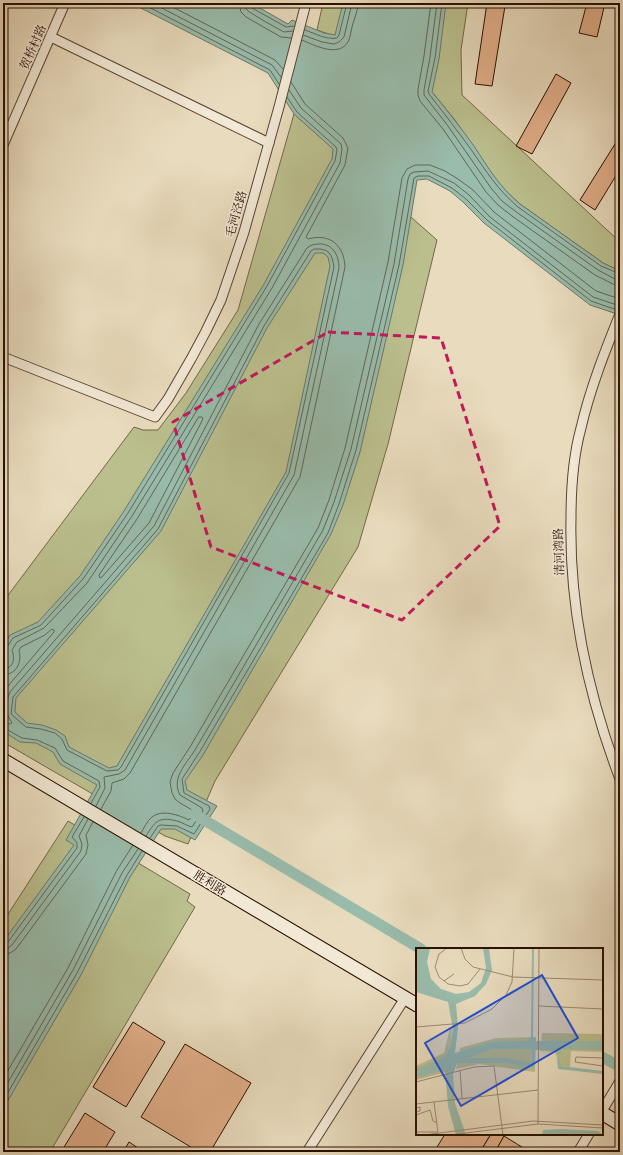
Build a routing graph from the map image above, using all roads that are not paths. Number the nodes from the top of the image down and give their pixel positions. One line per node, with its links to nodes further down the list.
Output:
1 (65, 3): 3 (street, 贺桥村路)
2 (306, 3): 4 (street, 毛河泾路)
3 (51, 37): 4 (street); 5 (street, 贺桥村路)
4 (269, 143): 7 (street, 毛河泾路)
5 (3, 145)
6 (620, 314): 9 (street, 清河湾路)
7 (3, 357)
8 (3, 760): 10 (main road, 胜利路)
9 (620, 779)
10 (405, 998): 11 (main road, 胜利路); 17 (street)
11 (416, 1004)
12 (618, 1084): 13 (street)
13 (603, 1110)
14 (603, 1113): 15 (main road)
15 (620, 1124)
16 (588, 1135): 18 (street)
17 (307, 1152)
18 (578, 1152)

